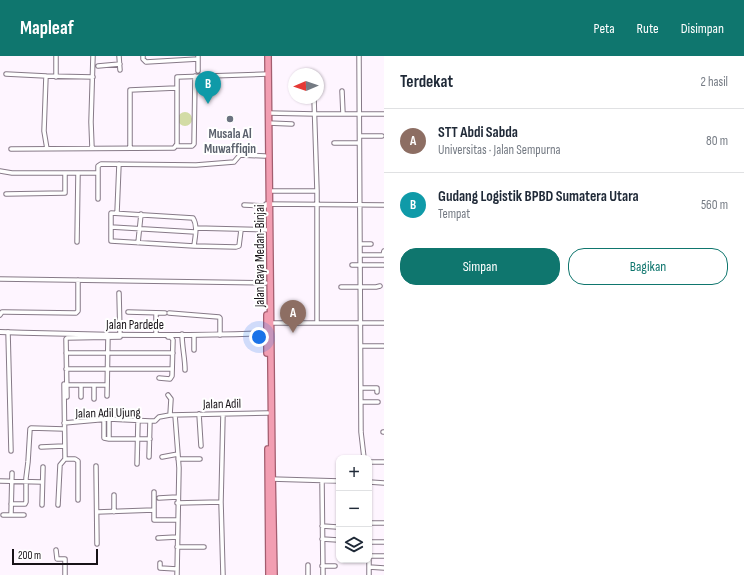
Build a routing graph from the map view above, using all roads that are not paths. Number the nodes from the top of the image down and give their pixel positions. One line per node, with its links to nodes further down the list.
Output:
1 (56, 56): 17 (street)
2 (93, 56): 18 (street)
3 (119, 56): 9 (street)
4 (143, 56): 8 (street)
5 (265, 56): 14 (highway, Jalan Raya Medan-Binjai)
6 (268, 56): 14 (highway, Jalan Raya Medan-Binjai)
7 (359, 56): 25 (street)
8 (198, 58): 12 (street)
9 (120, 64): 10 (street); 11 (street)
10 (98, 66)
11 (120, 70)
12 (198, 71)
13 (6, 74): 15 (street)
14 (266, 74): 16 (street); 22 (highway, Jalan Raya Medan-Binjai); 38 (highway, Jalan Raya Medan-Binjai)
15 (46, 76): 17 (street); 37 (street)
16 (195, 76): 19 (street); 33 (street)
17 (56, 77): 18 (street)
18 (92, 77): 34 (street)
19 (176, 88): 33 (street); 35 (street)
20 (342, 91): 24 (street)
21 (314, 104): 23 (street)
22 (268, 113): 23 (street); 27 (highway, Jalan Raya Medan-Binjai)
23 (315, 114): 24 (street); 45 (street)
24 (343, 114): 25 (street)
25 (360, 114): 26 (street); 29 (street)
26 (384, 114)
27 (268, 123): 28 (street); 44 (highway, Jalan Raya Medan-Binjai)
28 (292, 124)
29 (360, 136): 30 (street); 32 (street)
30 (382, 136)
31 (334, 143): 32 (street)
32 (359, 143): 51 (street)
33 (176, 146): 35 (street)
34 (92, 148): 35 (street); 37 (street)
35 (130, 148)
36 (11, 149): 37 (street)
37 (47, 149)
38 (265, 156): 39 (street); 49 (highway, Jalan Raya Medan-Binjai)
39 (120, 164): 41 (street); 53 (street)
40 (0, 172): 42 (street)
41 (98, 173): 43 (street); 47 (street)
42 (65, 174): 43 (street); 46 (street)
43 (78, 174): 60 (street)
44 (270, 191): 45 (street); 49 (highway, Jalan Raya Medan-Binjai)
45 (317, 191): 50 (street)
46 (6, 194)
47 (98, 199)
48 (244, 205): 49 (street)
49 (267, 205): 50 (street); 59 (highway, Jalan Raya Medan-Binjai)
50 (316, 205): 51 (street); 81 (street)
51 (359, 205): 52 (street); 62 (street)
52 (384, 205)
53 (118, 213): 54 (street); 55 (street)
54 (141, 214): 56 (street); 57 (street)
55 (111, 227): 56 (street); 61 (street)
56 (140, 229): 57 (street); 61 (street)
57 (196, 230): 58 (street); 64 (street)
58 (241, 230): 59 (street); 64 (street)
59 (268, 230): 72 (highway, Jalan Raya Medan-Binjai); 80 (highway, Jalan Raya Medan-Binjai)
60 (77, 242)
61 (138, 243): 64 (street)
62 (360, 244): 63 (street); 66 (street)
63 (371, 244)
64 (194, 246)
65 (384, 251): 66 (street)
66 (360, 255): 68 (street)
67 (352, 265): 68 (street)
68 (360, 265): 69 (street); 75 (street)
69 (383, 265)
70 (0, 279): 71 (street)
71 (78, 280): 72 (street); 79 (street)
72 (266, 283): 80 (highway, Jalan Raya Medan-Binjai)
73 (380, 286): 75 (street)
74 (341, 287): 75 (street)
75 (361, 287): 82 (street)
76 (119, 293): 87 (street)
77 (128, 312): 78 (street)
78 (156, 313): 90 (street); 92 (street)
79 (0, 315)
80 (269, 323): 81 (street); 89 (highway, Jalan Raya Medan-Binjai)
81 (316, 323): 82 (street)
82 (361, 323): 83 (street); 94 (street)
83 (384, 324)
84 (0, 332): 85 (street, Jalan Pardede)
85 (8, 332): 86 (street, Jalan Pardede); 135 (street)
86 (64, 334): 93 (street, Jalan Pardede); 127 (street)
87 (120, 334): 90 (street, Jalan Pardede); 93 (street, Jalan Pardede)
88 (182, 334): 90 (street, Jalan Pardede); 91 (street, Jalan Pardede); 103 (street)
89 (269, 334): 92 (street, Jalan Pardede); 118 (highway, Jalan Raya Medan-Binjai); 148 (highway, Jalan Raya Medan-Binjai)
90 (156, 335)
91 (194, 335): 92 (street, Jalan Pardede); 96 (street)
92 (220, 335)
93 (108, 336): 97 (street); 98 (street); 99 (street)
94 (361, 346): 95 (street); 109 (street)
95 (383, 346)
96 (194, 350)
97 (173, 352): 99 (street); 102 (street)
98 (66, 353): 99 (street); 100 (street)
99 (108, 353): 101 (street)
100 (66, 369): 101 (street); 105 (street)
101 (108, 369): 102 (street); 108 (street)
102 (172, 369): 104 (street)
103 (185, 370)
104 (159, 378)
105 (66, 385): 106 (street); 113 (street)
106 (81, 386): 107 (street); 114 (street)
107 (94, 386): 108 (street); 115 (street)
108 (107, 386): 112 (street)
109 (361, 388): 110 (street); 116 (street)
110 (377, 392)
111 (168, 395): 122 (street)
112 (107, 396)
113 (67, 397)
114 (81, 397)
115 (94, 398)
116 (361, 402): 117 (street); 136 (street)
117 (378, 402)
118 (268, 413): 121 (street, Jalan Adil); 148 (highway, Jalan Raya Medan-Binjai)
119 (175, 414): 120 (street, Jalan Adil); 122 (street, Jalan Adil Ujung); 137 (street)
120 (199, 414): 121 (street, Jalan Adil); 134 (street)
121 (223, 414): 163 (street)
122 (170, 415): 126 (street, Jalan Adil Ujung)
123 (104, 419): 124 (street, Jalan Adil Ujung); 127 (street, Jalan Adil Ujung); 129 (street)
124 (109, 419): 125 (street, Jalan Adil Ujung); 129 (street)
125 (138, 421): 126 (street, Jalan Adil Ujung); 130 (street)
126 (150, 421): 131 (street)
127 (64, 423): 128 (street)
128 (64, 429): 133 (street); 153 (street)
129 (109, 439): 130 (street)
130 (138, 440): 131 (street); 144 (street)
131 (150, 440): 138 (street)
132 (41, 446): 133 (street)
133 (64, 446): 141 (street)
134 (201, 446)
135 (10, 451)
136 (364, 455)
137 (178, 456): 139 (street); 140 (street); 159 (street)
138 (149, 457)
139 (162, 457)
140 (200, 458)
141 (65, 459): 161 (street); 166 (street)
142 (372, 462): 143 (street)
143 (384, 462)
144 (138, 464)
145 (96, 466): 169 (street)
146 (43, 467): 154 (street)
147 (12, 473): 152 (street)
148 (270, 479): 149 (street); 167 (highway, Jalan Raya Medan-Binjai)
149 (322, 481): 150 (street); 177 (street)
150 (336, 481)
151 (0, 482): 152 (street)
152 (12, 482): 153 (street); 164 (street)
153 (26, 482): 154 (street); 164 (street)
154 (42, 482): 165 (street)
155 (372, 482): 156 (street)
156 (384, 483)
157 (154, 492): 168 (street)
158 (114, 494): 170 (street)
159 (177, 497): 160 (street); 162 (street)
160 (159, 498)
161 (78, 500)
162 (177, 502): 163 (street); 174 (street)
163 (221, 502): 201 (street)
164 (11, 504): 172 (street)
165 (42, 505)
166 (58, 505)
167 (270, 505): 202 (highway, Jalan Raya Medan-Binjai); 203 (highway, Jalan Raya Medan-Binjai)
168 (154, 510): 170 (street); 174 (street)
169 (97, 512): 170 (street); 185 (street)
170 (114, 512)
171 (3, 515): 172 (street)
172 (11, 515): 173 (street)
173 (24, 515)
174 (177, 520): 179 (street)
175 (372, 523): 176 (street)
176 (384, 524)
177 (322, 526): 178 (street); 181 (street)
178 (336, 527)
179 (177, 537): 180 (street); 186 (street)
180 (158, 538)
181 (322, 539): 182 (street); 194 (street)
182 (336, 540)
183 (372, 542): 184 (street)
184 (384, 542)
185 (97, 544)
186 (177, 546): 187 (street); 198 (street)
187 (204, 546)
188 (56, 550): 199 (street)
189 (372, 556): 190 (street)
190 (384, 556)
191 (160, 563): 198 (street)
192 (369, 563): 196 (street)
193 (308, 565): 204 (street)
194 (322, 566): 195 (street); 205 (street)
195 (335, 566)
196 (369, 567): 197 (street); 206 (street)
197 (384, 568)
198 (177, 569): 200 (street)
199 (65, 575)
200 (177, 575)
201 (223, 575)
202 (269, 575)
203 (274, 575)
204 (308, 575)
205 (323, 575)
206 (369, 575)

